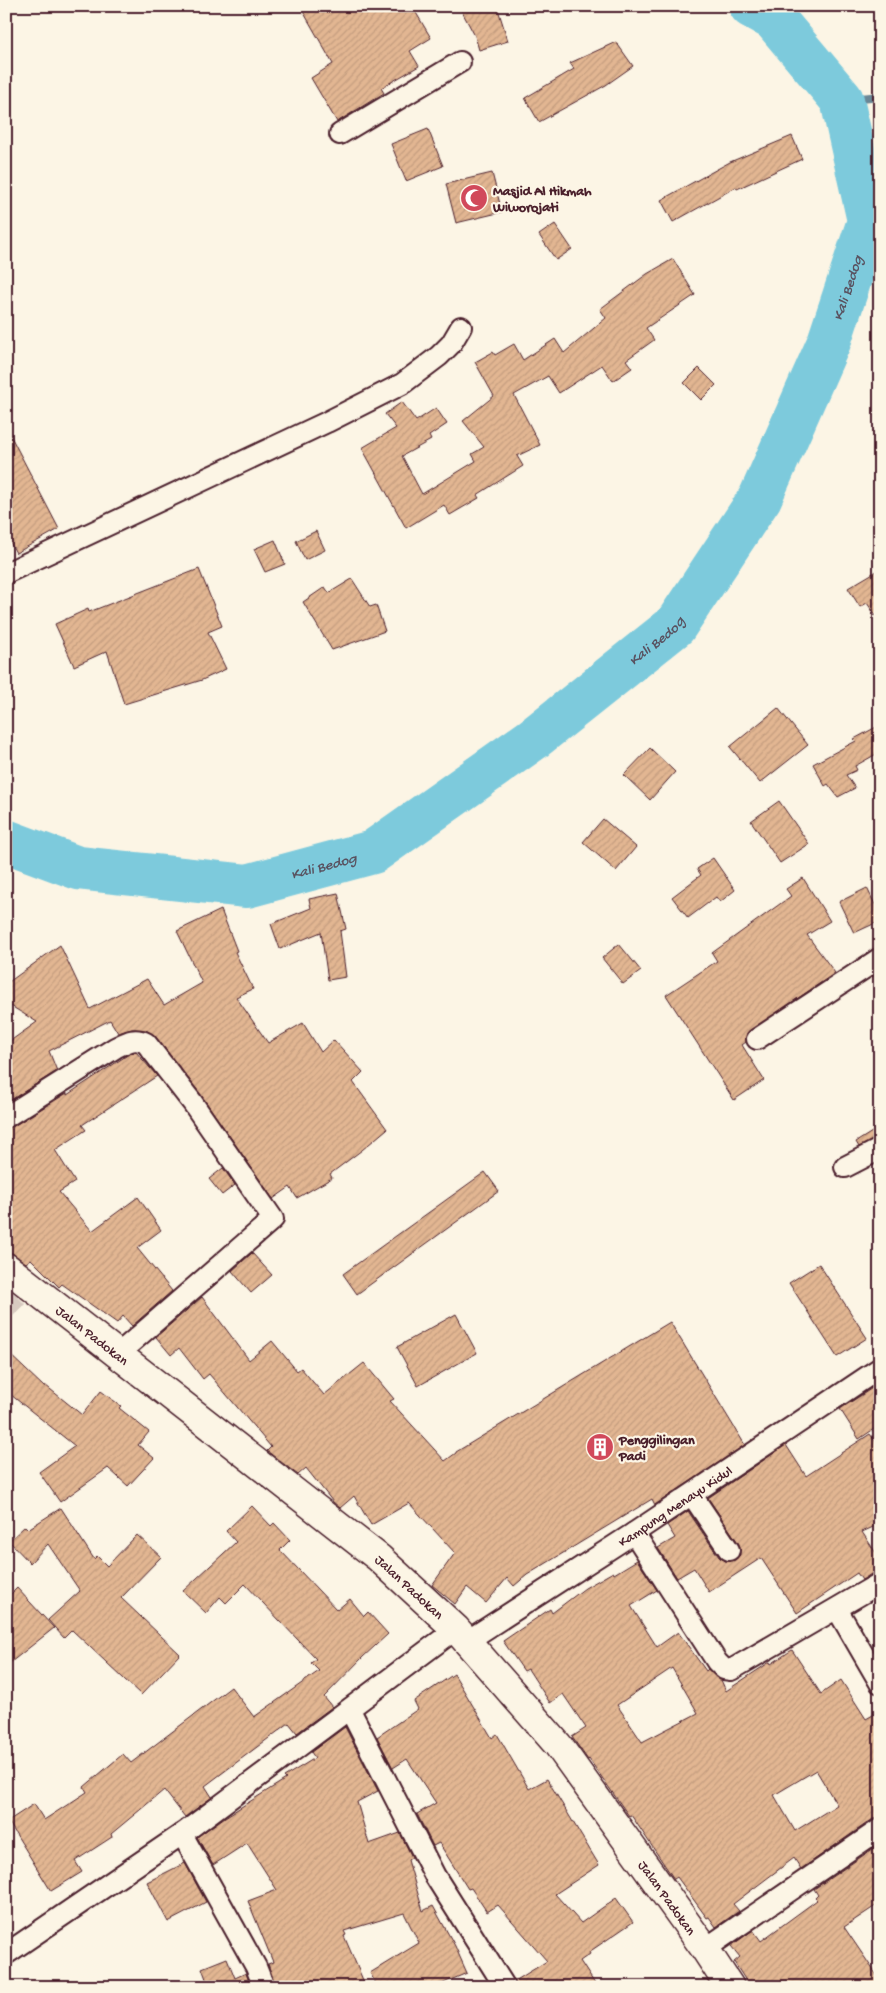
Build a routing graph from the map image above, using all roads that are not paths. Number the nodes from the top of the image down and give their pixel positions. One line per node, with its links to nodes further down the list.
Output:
1 (460, 62): 2 (street)
2 (340, 134)
3 (461, 327): 4 (street)
4 (6, 574)
5 (880, 958): 6 (street)
6 (757, 1039)
7 (6, 1118): 11 (street)
8 (880, 1149): 9 (street)
9 (845, 1167)
10 (6, 1267): 11 (main road, Jalan Padokan)
11 (117, 1355): 18 (main road, Jalan Padokan)
12 (880, 1368): 13 (street, Kampung Menayu Kidul)
13 (692, 1495): 14 (street, Kampung Menayu Kidul); 15 (street)
14 (634, 1533): 17 (street); 18 (street, Kampung Menayu Kidul)
15 (730, 1550)
16 (880, 1583): 17 (street)
17 (837, 1609): 19 (street)
18 (462, 1635): 20 (street, Kampung Menayu Kidul); 23 (main road, Jalan Padokan)
19 (880, 1683)
20 (350, 1710): 22 (street, Kampung Menayu Kidul); 26 (street)
21 (880, 1829): 23 (street)
22 (182, 1834): 24 (street, Kampung Menayu Kidul); 25 (street)
23 (705, 1949): 27 (main road, Jalan Padokan)
24 (6, 1954)
25 (264, 1987)
26 (505, 1987)
27 (730, 1987)

